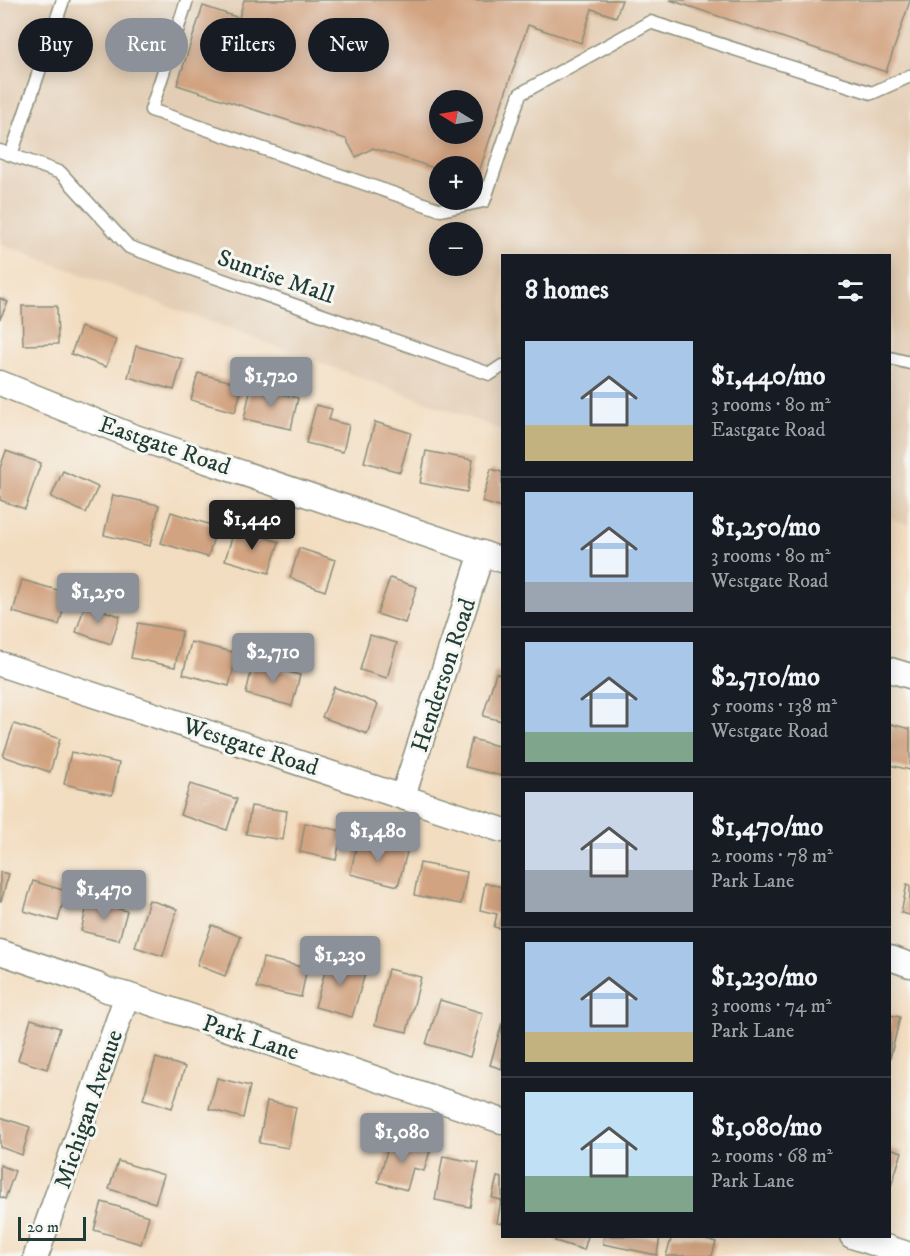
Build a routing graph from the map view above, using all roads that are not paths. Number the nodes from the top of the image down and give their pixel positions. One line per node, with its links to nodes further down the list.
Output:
1 (63, 0): 4 (lane)
2 (188, 0): 3 (lane)
3 (910, 76)
4 (5, 153): 7 (lane, Sunrise Mall)
5 (891, 358): 6 (lane)
6 (910, 363)
7 (501, 367)
8 (0, 383): 9 (street, Eastgate Road)
9 (492, 556): 13 (street, Henderson Road)
10 (0, 664): 13 (street, Westgate Road)
11 (891, 670): 12 (street)
12 (910, 676)
13 (403, 796): 14 (street, Westgate Road)
14 (501, 830)
15 (0, 952): 18 (street, Park Lane)
16 (891, 958): 17 (street)
17 (910, 965)
18 (127, 995): 19 (street, Park Lane); 22 (street, Michigan Avenue)
19 (501, 1120)
20 (858, 1238): 21 (street)
21 (903, 1254)
22 (36, 1256)

